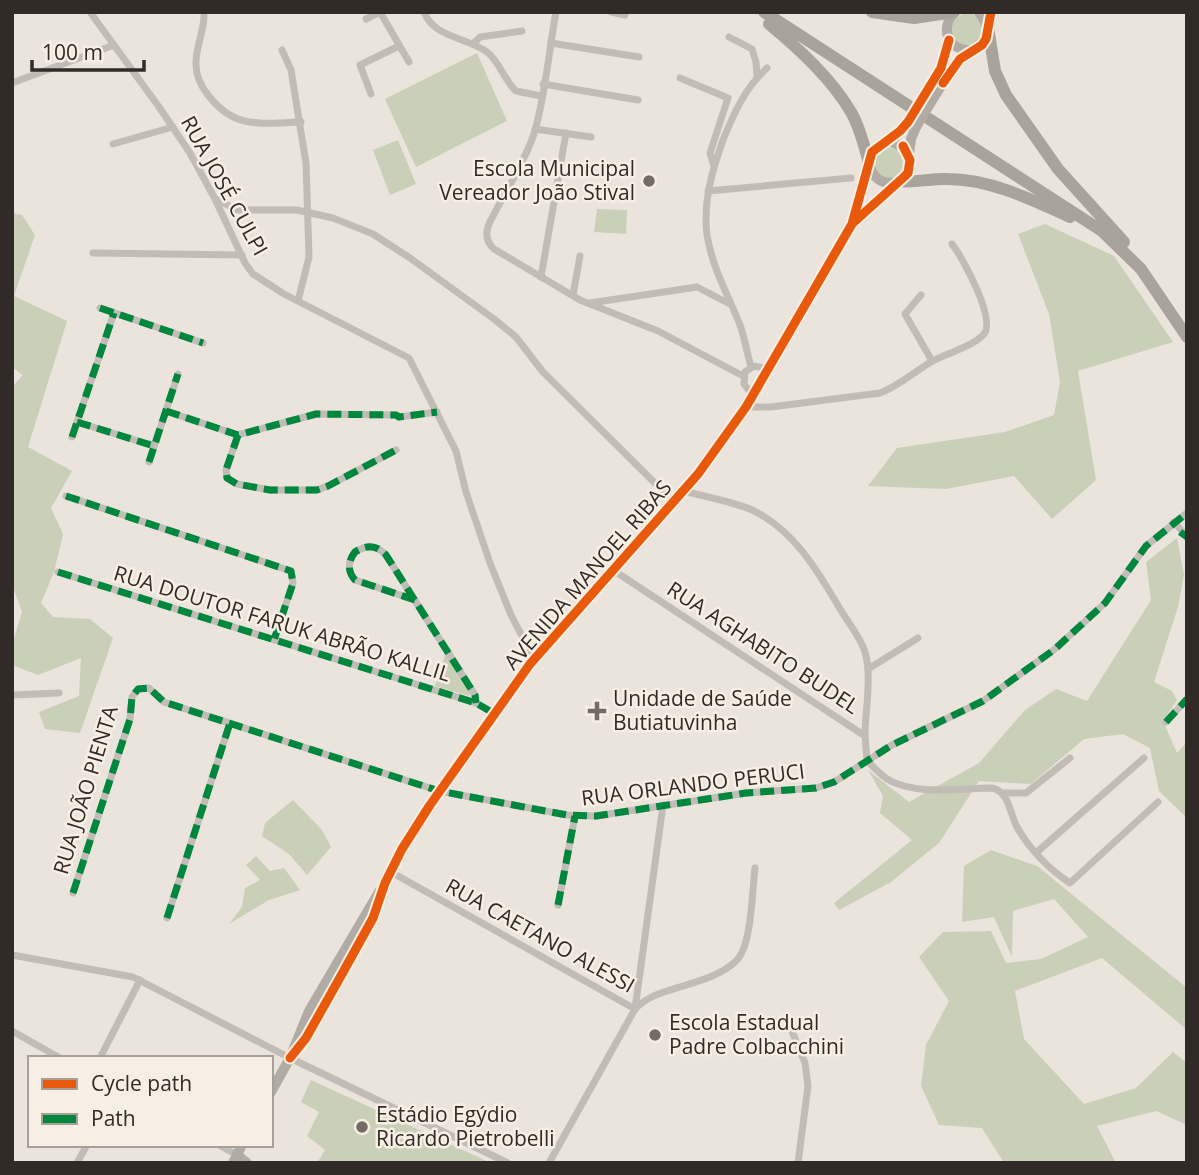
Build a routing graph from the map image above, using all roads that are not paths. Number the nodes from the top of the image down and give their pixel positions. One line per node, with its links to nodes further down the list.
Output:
1 (90, 12): 21 (street, RUA JOSÉ CULPI)
2 (204, 12): 36 (street)
3 (380, 12): 14 (street); 22 (street)
4 (424, 12): 20 (street)
5 (556, 12): 19 (street)
6 (611, 12): 13 (street)
7 (756, 12): 45 (highway)
8 (764, 12): 53 (highway)
9 (872, 12): 10 (highway)
10 (955, 12): 18 (main road)
11 (979, 12): 15 (main road)
12 (991, 12): 15 (main road)
13 (625, 15)
14 (366, 19)
15 (988, 27): 24 (main road); 58 (highway)
16 (522, 32): 20 (street)
17 (729, 37): 30 (street)
18 (949, 40): 24 (main road); 28 (main road)
19 (551, 43): 25 (street); 32 (street)
20 (473, 44): 34 (street)
21 (114, 45): 31 (street); 38 (street, RUA JOSÉ CULPI)
22 (399, 46): 26 (street); 33 (street)
23 (282, 50): 36 (street)
24 (971, 50): 28 (main road)
25 (639, 57)
26 (409, 62)
27 (767, 68): 30 (street)
28 (943, 75): 37 (main road, bridge)
29 (680, 78): 46 (street)
30 (757, 78): 46 (street)
31 (12, 83)
32 (543, 84): 34 (street); 35 (street)
33 (371, 94)
34 (541, 96): 39 (street)
35 (638, 100)
36 (300, 122): 51 (street)
37 (912, 125): 42 (main road); 44 (main road)
38 (173, 127): 43 (street); 50 (street, RUA JOSÉ CULPI)
39 (535, 129): 40 (street); 59 (street)
40 (566, 133): 41 (street); 59 (street)
41 (591, 137)
42 (885, 142): 44 (main road); 45 (main road)
43 (113, 144)
44 (909, 154): 48 (main road)
45 (869, 163): 48 (main road); 52 (main road, AVENIDA MANOEL RIBAS)
46 (714, 167): 49 (street)
47 (851, 178): 49 (street)
48 (899, 181): 52 (main road, AVENIDA MANOEL RIBAS); 53 (highway)
49 (708, 191): 64 (street)
50 (215, 199): 51 (street); 56 (street, RUA JOSÉ CULPI)
51 (308, 211): 62 (street); 86 (street)
52 (852, 224): 71 (main road, AVENIDA MANOEL RIBAS)
53 (1102, 231): 58 (highway)
54 (953, 244): 69 (street)
55 (93, 253): 56 (street)
56 (242, 255): 62 (street, RUA JOSÉ CULPI)
57 (580, 256): 61 (street)
58 (1141, 269): 67 (highway)
59 (541, 277): 61 (street)
60 (921, 295): 69 (street)
61 (573, 296): 63 (street)
62 (298, 301): 76 (street, RUA JOSÉ CULPI)
63 (588, 303): 64 (street); 73 (street)
64 (731, 304): 70 (street)
65 (100, 309): 66 (street)
66 (114, 313): 68 (street); 78 (street)
67 (1187, 337)
68 (203, 343)
69 (932, 361): 75 (street)
70 (751, 367): 71 (street); 73 (street)
71 (769, 369): 74 (main road, AVENIDA MANOEL RIBAS)
72 (178, 374): 77 (street)
73 (743, 376): 74 (street)
74 (753, 396): 75 (main road, AVENIDA MANOEL RIBAS)
75 (746, 407): 84 (main road, AVENIDA MANOEL RIBAS)
76 (436, 410): 79 (street); 96 (street, RUA JOSÉ CULPI)
77 (166, 411): 79 (street); 81 (street)
78 (77, 422): 80 (street); 81 (street)
79 (238, 435): 82 (street)
80 (72, 437)
81 (154, 446): 83 (street)
82 (396, 450)
83 (149, 462)
84 (684, 491): 86 (main road, AVENIDA MANOEL RIBAS); 97 (street)
85 (66, 496): 95 (street)
86 (674, 502): 91 (main road, AVENIDA MANOEL RIBAS)
87 (1184, 515): 88 (street, RUA ORLANDO PERUCI); 89 (street)
88 (1174, 522): 90 (street); 109 (street, RUA ORLANDO PERUCI)
89 (1187, 525)
90 (1187, 537)
91 (613, 570): 96 (main road, AVENIDA MANOEL RIBAS); 106 (street, RUA AGHABITO BUDEL)
92 (58, 572): 95 (street, RUA DOUTOR FARUK ABRÃO KALLIL)
93 (415, 600): 93 (street); 102 (street)
94 (918, 638): 97 (street)
95 (274, 640): 102 (street, RUA DOUTOR FARUK ABRÃO KALLIL)
96 (534, 659): 103 (main road, AVENIDA MANOEL RIBAS)
97 (868, 669): 106 (street)
98 (59, 693): 99 (street)
99 (12, 695)
100 (132, 697): 105 (street, RUA ORLANDO PERUCI); 119 (street, RUA JOÃO PIENTA)
101 (1187, 699): 104 (street)
102 (475, 704): 103 (street, RUA DOUTOR FARUK ABRÃO KALLIL)
103 (495, 714): 110 (main road, AVENIDA MANOEL RIBAS)
104 (1166, 722)
105 (230, 723): 110 (street, RUA ORLANDO PERUCI); 121 (street)
106 (865, 736): 109 (street, RUA AGHABITO BUDEL)
107 (1070, 758): 111 (street)
108 (1144, 758): 115 (street)
109 (867, 760): 111 (street); 113 (street, RUA ORLANDO PERUCI)
110 (439, 791): 114 (street, RUA ORLANDO PERUCI); 117 (main road, AVENIDA MANOEL RIBAS)
111 (1003, 793): 115 (street)
112 (1158, 802): 115 (street)
113 (663, 805): 114 (street, RUA ORLANDO PERUCI); 126 (street)
114 (575, 816): 120 (street)
115 (1037, 852)
116 (755, 868): 126 (street, RUA CAETANO ALESSI)
117 (391, 872): 118 (main road, AVENIDA MANOEL RIBAS); 126 (street, RUA CAETANO ALESSI)
118 (386, 883): 122 (main road, AVENIDA MANOEL RIBAS); 124 (main road, AVENIDA MANOEL RIBAS)
119 (72, 893)
120 (558, 905)
121 (167, 918)
122 (351, 935): 124 (main road); 131 (main road, AVENIDA MANOEL RIBAS)
123 (12, 955): 125 (street)
124 (342, 974): 131 (main road, AVENIDA MANOEL RIBAS)
125 (140, 980): 130 (street); 131 (street)
126 (635, 1009): 138 (street)
127 (791, 1029): 139 (street)
128 (12, 1031): 129 (street)
129 (56, 1056)
130 (101, 1056)
131 (290, 1058): 132 (main road, AVENIDA MANOEL RIBAS); 137 (street)
132 (273, 1088)
133 (86, 1147): 135 (street)
134 (237, 1154): 136 (street)
135 (77, 1163)
136 (247, 1163)
137 (508, 1163)
138 (549, 1163)
139 (798, 1163)

